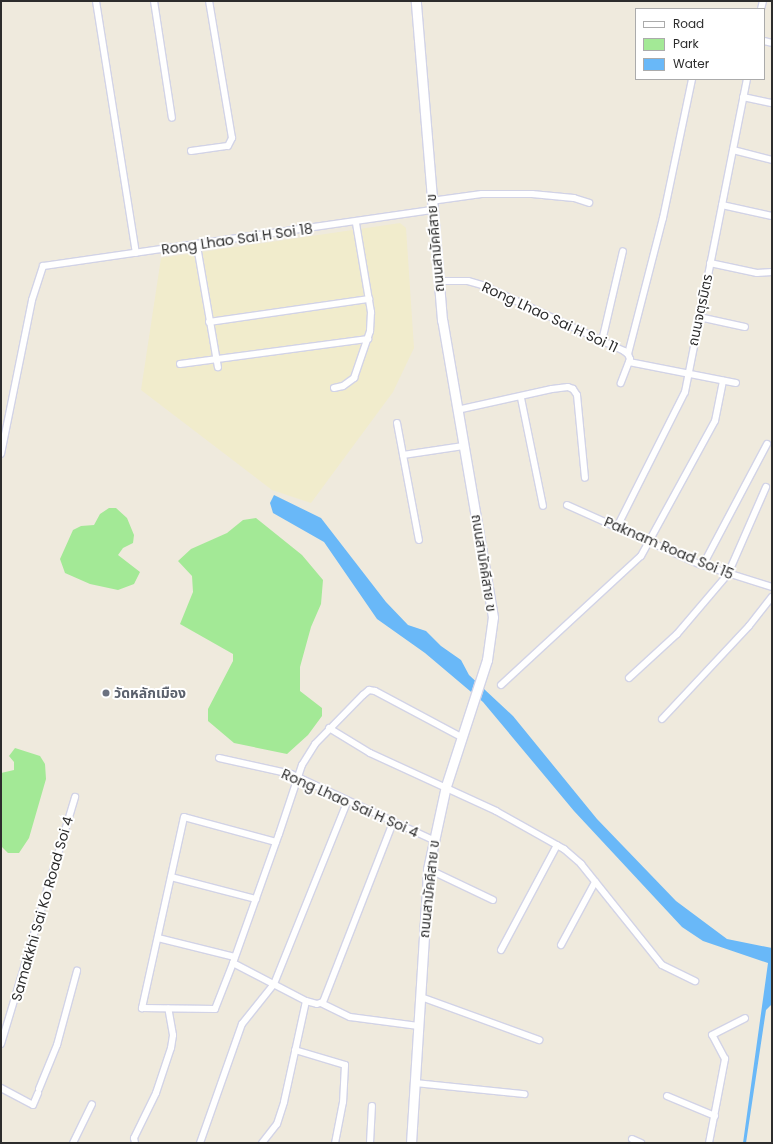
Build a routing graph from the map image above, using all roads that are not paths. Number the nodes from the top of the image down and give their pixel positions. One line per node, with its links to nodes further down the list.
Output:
1 (96, 1): 21 (street)
2 (154, 1): 9 (street)
3 (209, 1): 11 (street)
4 (416, 1): 13 (main road, ถนนสามัคคีสาย ข)
5 (692, 80): 31 (street)
6 (747, 80): 7 (street, ถนนจตุรมิตร)
7 (743, 97): 8 (street); 10 (street, ถนนจตุรมิตร)
8 (772, 103)
9 (172, 118)
10 (733, 150): 12 (street); 15 (street, ถนนจตุรมิตร)
11 (191, 151)
12 (772, 160)
13 (431, 201): 14 (street); 16 (main road, ถนนสามัคคีสาย ข)
14 (589, 203)
15 (722, 205): 17 (street); 22 (street, ถนนจตุรมิตร)
16 (432, 210): 18 (street, Rong Lhao Sai H Soi 18); 24 (main road, ถนนสามัคคีสาย ข)
17 (772, 216)
18 (356, 223): 19 (street, Rong Lhao Sai H Soi 18); 25 (street)
19 (197, 246): 21 (street, Rong Lhao Sai H Soi 18); 27 (street)
20 (623, 251): 30 (street)
21 (136, 253): 46 (street, Rong Lhao Sai H Soi 18)
22 (710, 263): 23 (street); 26 (street, ถนนจตุรมิตร)
23 (772, 272)
24 (438, 281): 30 (street, Rong Lhao Sai H Soi 11); 42 (main road, ถนนสามัคคีสาย ข)
25 (369, 299): 27 (street); 29 (street)
26 (699, 317): 28 (street); 36 (street, ถนนจตุรมิตร)
27 (209, 322): 32 (street)
28 (745, 327)
29 (368, 339): 32 (street); 40 (street)
30 (602, 341): 31 (street, Rong Lhao Sai H Soi 11)
31 (628, 354): 33 (street, Rong Lhao Sai H Soi 11)
32 (215, 358): 34 (street); 35 (street)
33 (629, 362): 36 (street, Rong Lhao Sai H Soi 11); 38 (street, Rong Lhao Sai H Soi 11)
34 (180, 364)
35 (218, 367)
36 (687, 373): 37 (street, Rong Lhao Sai H Soi 11); 52 (street, ถนนจตุรมิตร)
37 (723, 381): 39 (street, Rong Lhao Sai H Soi 11); 54 (street)
38 (621, 383)
39 (736, 383)
40 (334, 388)
41 (521, 398): 42 (street); 48 (street); 51 (street)
42 (457, 410): 45 (main road, ถนนสามัคคีสาย ข)
43 (397, 423): 47 (street)
44 (767, 444): 55 (street)
45 (463, 446): 47 (street); 63 (main road, ถนนสามัคคีสาย ข)
46 (1, 454)
47 (403, 455): 53 (street)
48 (585, 478)
49 (766, 487): 56 (street)
50 (567, 505): 52 (street, Paknam Road Soi 15)
51 (542, 506)
52 (617, 527): 54 (street, Paknam Road Soi 15)
53 (419, 540)
54 (649, 542): 55 (street, Paknam Road Soi 15); 60 (street)
55 (703, 565): 56 (street, Paknam Road Soi 15)
56 (728, 574): 57 (street, Paknam Road Soi 15); 59 (street)
57 (772, 587)
58 (772, 597): 61 (street)
59 (629, 678)
60 (501, 685)
61 (662, 719)
62 (329, 728): 63 (street); 65 (street); 66 (street)
63 (461, 737): 66 (main road, ถนนสามัคคีสาย ข)
64 (218, 758): 65 (street, Rong Lhao Sai H Soi 4)
65 (298, 777): 68 (street, Rong Lhao Sai H Soi 4); 71 (street)
66 (446, 786): 70 (main road, ถนนสามัคคีสาย ข); 72 (street)
67 (75, 797): 92 (street, Samakkhi Sai Ko Road Soi 4)
68 (347, 802): 69 (street, Rong Lhao Sai H Soi 4); 84 (street)
69 (393, 822): 70 (street, Rong Lhao Sai H Soi 4); 87 (street)
70 (433, 840): 73 (main road, ถนนสามัคคีสาย ข)
71 (276, 842): 74 (street); 76 (street)
72 (557, 845): 75 (street); 80 (street)
73 (428, 869): 77 (street); 85 (main road, ถนนสามัคคีสาย ข)
74 (171, 878): 76 (street); 78 (street)
75 (595, 882): 79 (street); 83 (street)
76 (256, 899): 81 (street)
77 (493, 900)
78 (158, 938): 81 (street); 88 (street)
79 (561, 945)
80 (500, 950)
81 (234, 960): 84 (street); 88 (street)
82 (77, 971): 95 (street)
83 (694, 981)
84 (274, 984): 86 (street); 104 (street)
85 (421, 997): 90 (main road, ถนนสามัคคีสาย ข); 91 (street)
86 (306, 1001): 87 (street); 93 (street)
87 (321, 1003): 90 (street)
88 (168, 1008): 103 (street)
89 (745, 1018): 100 (street)
90 (418, 1026): 94 (main road, ถนนสามัคคีสาย ข)
91 (539, 1040)
92 (1, 1044)
93 (295, 1050): 105 (street); 106 (street)
94 (415, 1083): 96 (street); 108 (main road, ถนนสามัคคีสาย ข)
95 (1, 1088)
96 (524, 1094)
97 (667, 1096): 100 (street)
98 (92, 1104): 102 (street)
99 (372, 1106): 107 (street)
100 (715, 1116): 110 (street)
101 (632, 1139): 109 (street)
102 (73, 1143)
103 (135, 1143)
104 (200, 1143)
105 (262, 1143)
106 (336, 1143)
107 (370, 1143)
108 (411, 1143)
109 (641, 1143)
110 (709, 1143)

